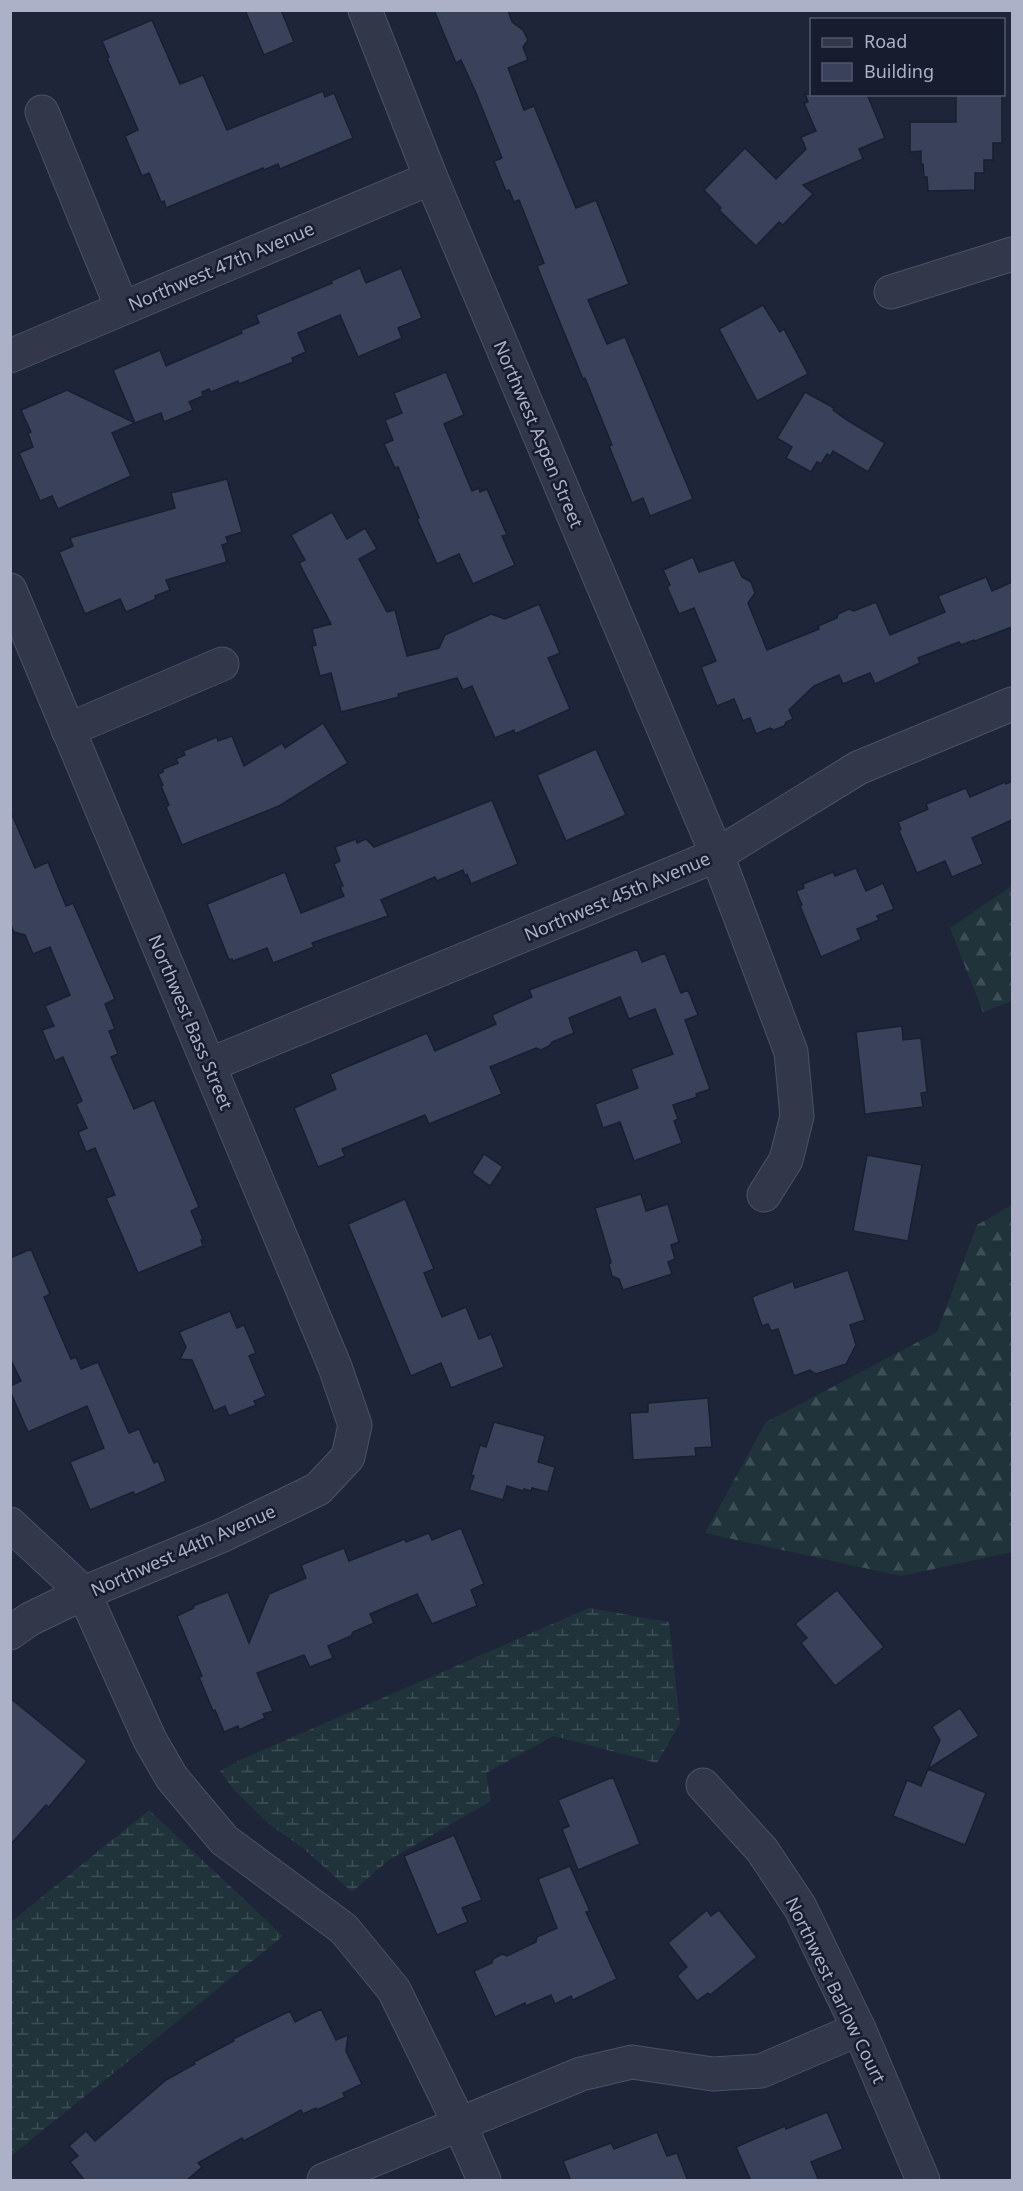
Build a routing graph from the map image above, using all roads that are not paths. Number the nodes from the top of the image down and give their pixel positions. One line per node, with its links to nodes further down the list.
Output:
1 (365, 10): 3 (street, Northwest Aspen Street)
2 (42, 112): 6 (street)
3 (431, 178): 6 (street, Northwest 47th Avenue); 12 (street, Northwest Aspen Street)
4 (1012, 254): 5 (street)
5 (891, 292)
6 (122, 308): 7 (street, Northwest 47th Avenue)
7 (10, 356)
8 (10, 590): 11 (street, Northwest Bass Street)
9 (222, 664): 11 (street)
10 (1012, 704): 12 (street, Northwest 45th Avenue)
11 (68, 730): 13 (street, Northwest Bass Street)
12 (717, 855): 13 (street, Northwest 45th Avenue); 14 (street, Northwest Aspen Street)
13 (209, 1065): 15 (street, Northwest Bass Street)
14 (764, 1195)
15 (348, 1457): 17 (street, Northwest 44th Avenue)
16 (10, 1524): 17 (street)
17 (84, 1593): 18 (street, Northwest 44th Avenue); 21 (street)
18 (10, 1633)
19 (704, 1785): 20 (street, Northwest Barlow Court)
20 (859, 2029): 21 (street); 24 (street, Northwest Barlow Court)
21 (460, 2125): 22 (street); 23 (street)
22 (324, 2181)
23 (484, 2181)
24 (923, 2181)

